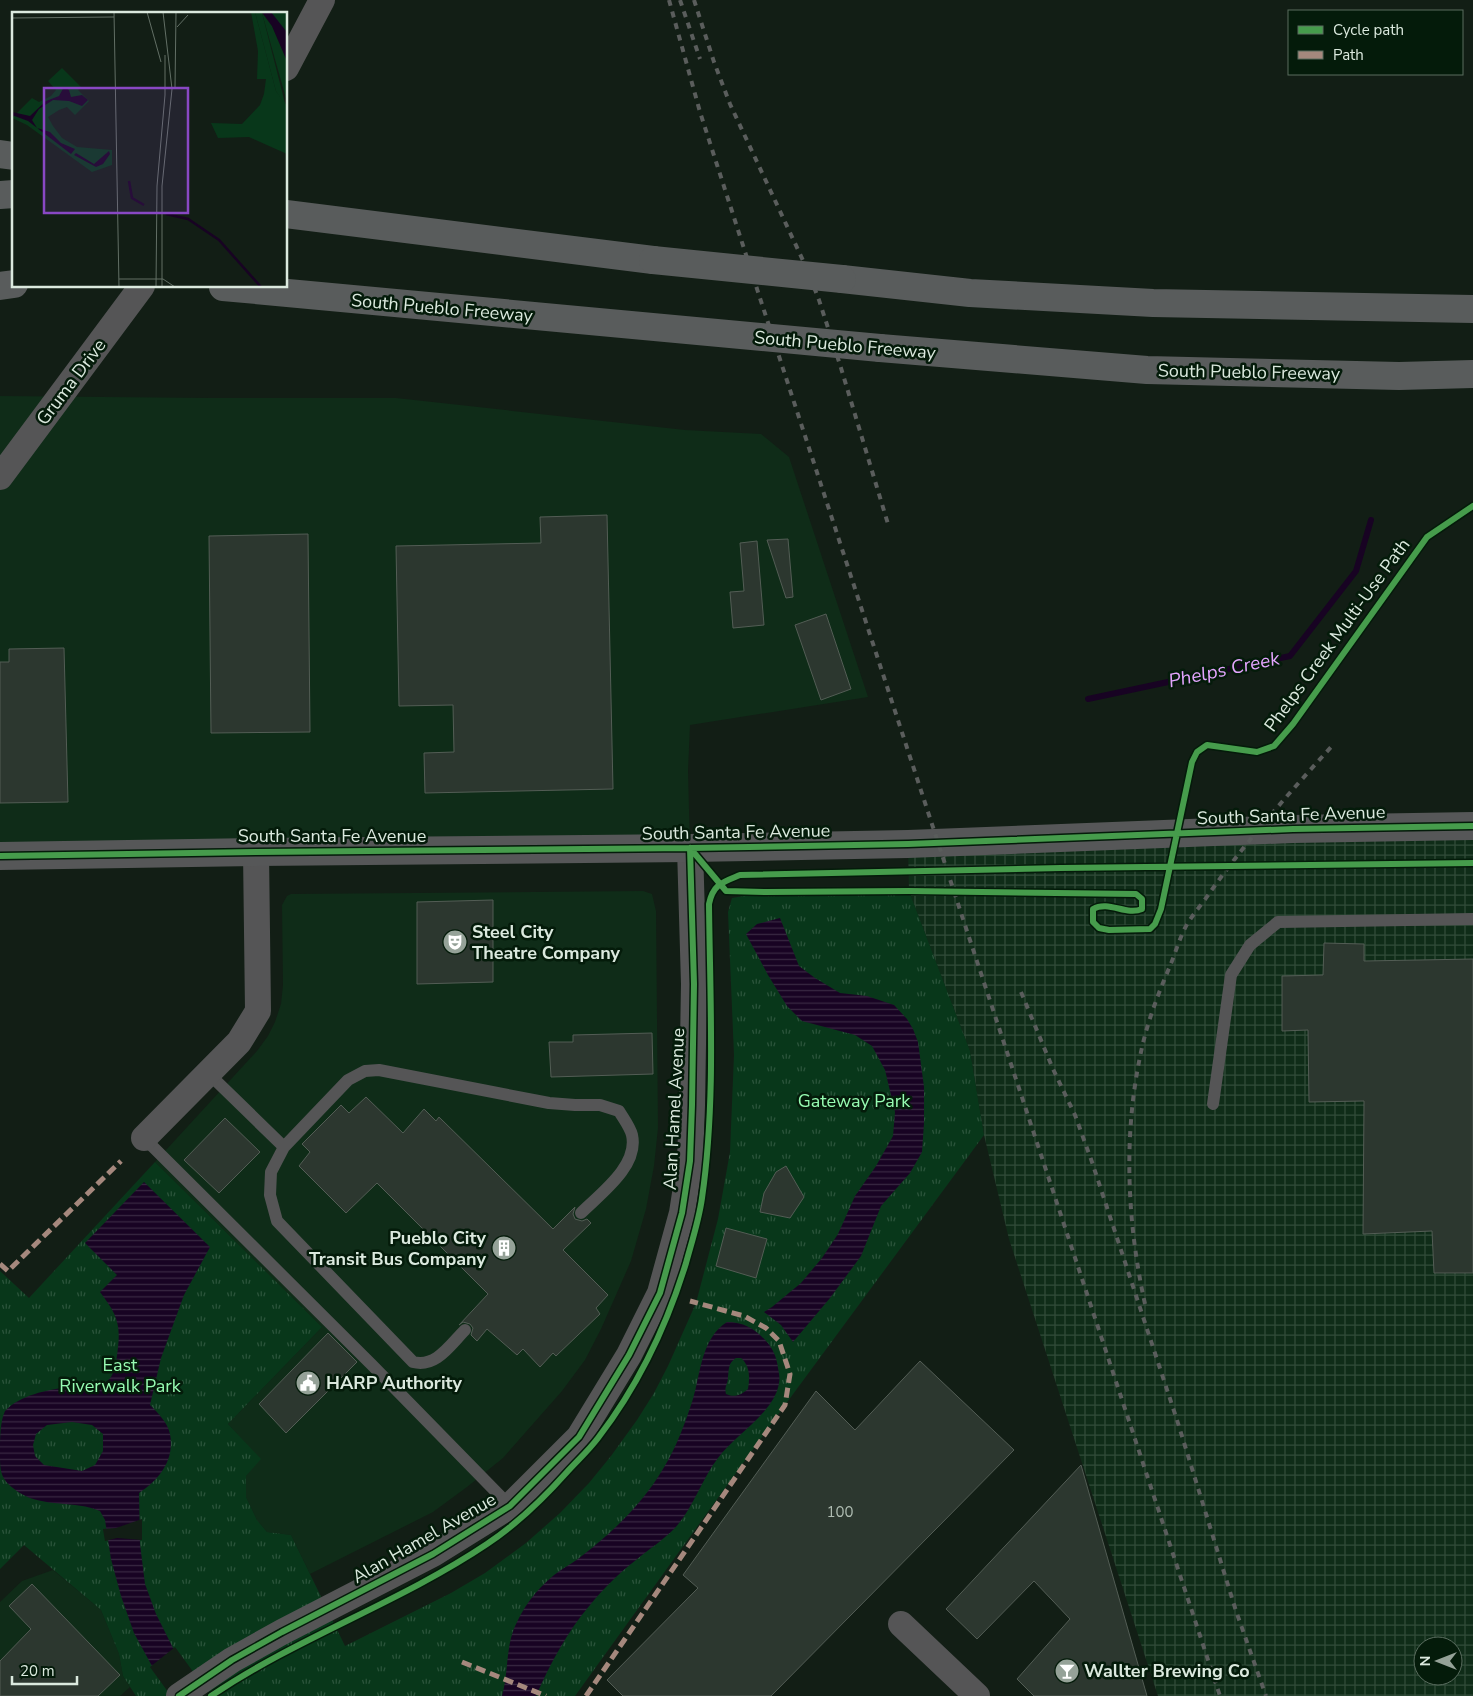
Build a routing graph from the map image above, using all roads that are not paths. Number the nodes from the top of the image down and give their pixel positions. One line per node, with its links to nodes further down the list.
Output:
1 (322, 0): 2 (street)
2 (288, 64)
3 (288, 214): 6 (highway, bridge)
4 (141, 288): 8 (street, Gruma Drive)
5 (240, 288): 7 (highway, South Pueblo Freeway, bridge)
6 (1473, 309)
7 (1473, 374)
8 (0, 477)
9 (1473, 826): 10 (main road, South Santa Fe Avenue)
10 (690, 848): 11 (main road, South Santa Fe Avenue); 20 (street, Alan Hamel Avenue)
11 (256, 852): 12 (main road, South Santa Fe Avenue); 14 (street)
12 (0, 856)
13 (1473, 919): 15 (lane)
14 (208, 1073): 16 (street); 17 (lane)
15 (1213, 1104)
16 (144, 1138): 20 (lane)
17 (284, 1147): 18 (lane); 19 (lane)
18 (581, 1214)
19 (465, 1330)
20 (510, 1506): 22 (street, Alan Hamel Avenue)
21 (901, 1624): 23 (street)
22 (179, 1696)
23 (977, 1696)

